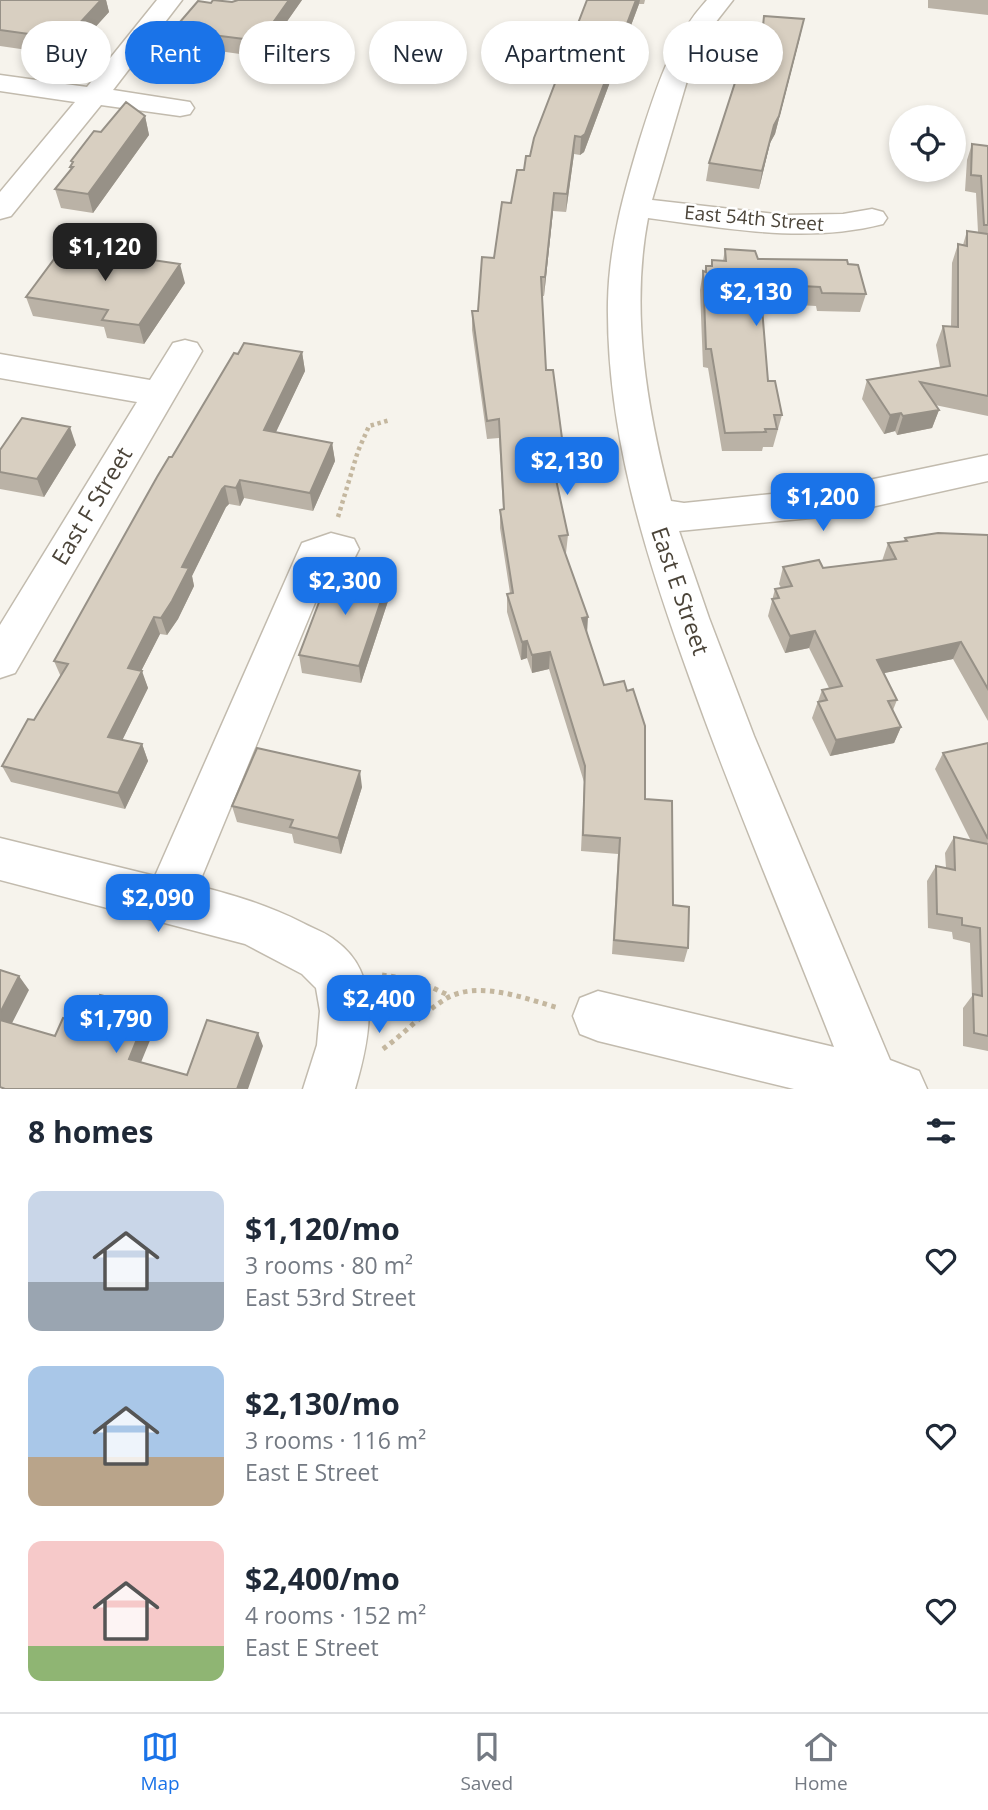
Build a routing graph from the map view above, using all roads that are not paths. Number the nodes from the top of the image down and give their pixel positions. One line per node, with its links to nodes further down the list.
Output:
1 (721, 0): 7 (street, East E Street)
2 (183, 1): 4 (street)
3 (0, 83): 4 (street)
4 (92, 96): 5 (street); 6 (street)
5 (180, 108)
6 (1, 207)
7 (635, 207): 8 (street, East 54th Street); 13 (street, East E Street)
8 (872, 218)
9 (186, 351): 11 (street, East F Street)
10 (0, 366): 11 (street)
11 (159, 394): 15 (street, East F Street)
12 (988, 468): 13 (street)
13 (654, 514): 20 (street, East E Street)
14 (328, 551): 17 (street)
15 (0, 661)
16 (0, 859): 17 (street)
17 (168, 901): 19 (street)
18 (598, 1016): 20 (street)
19 (333, 1076)
20 (882, 1087)

